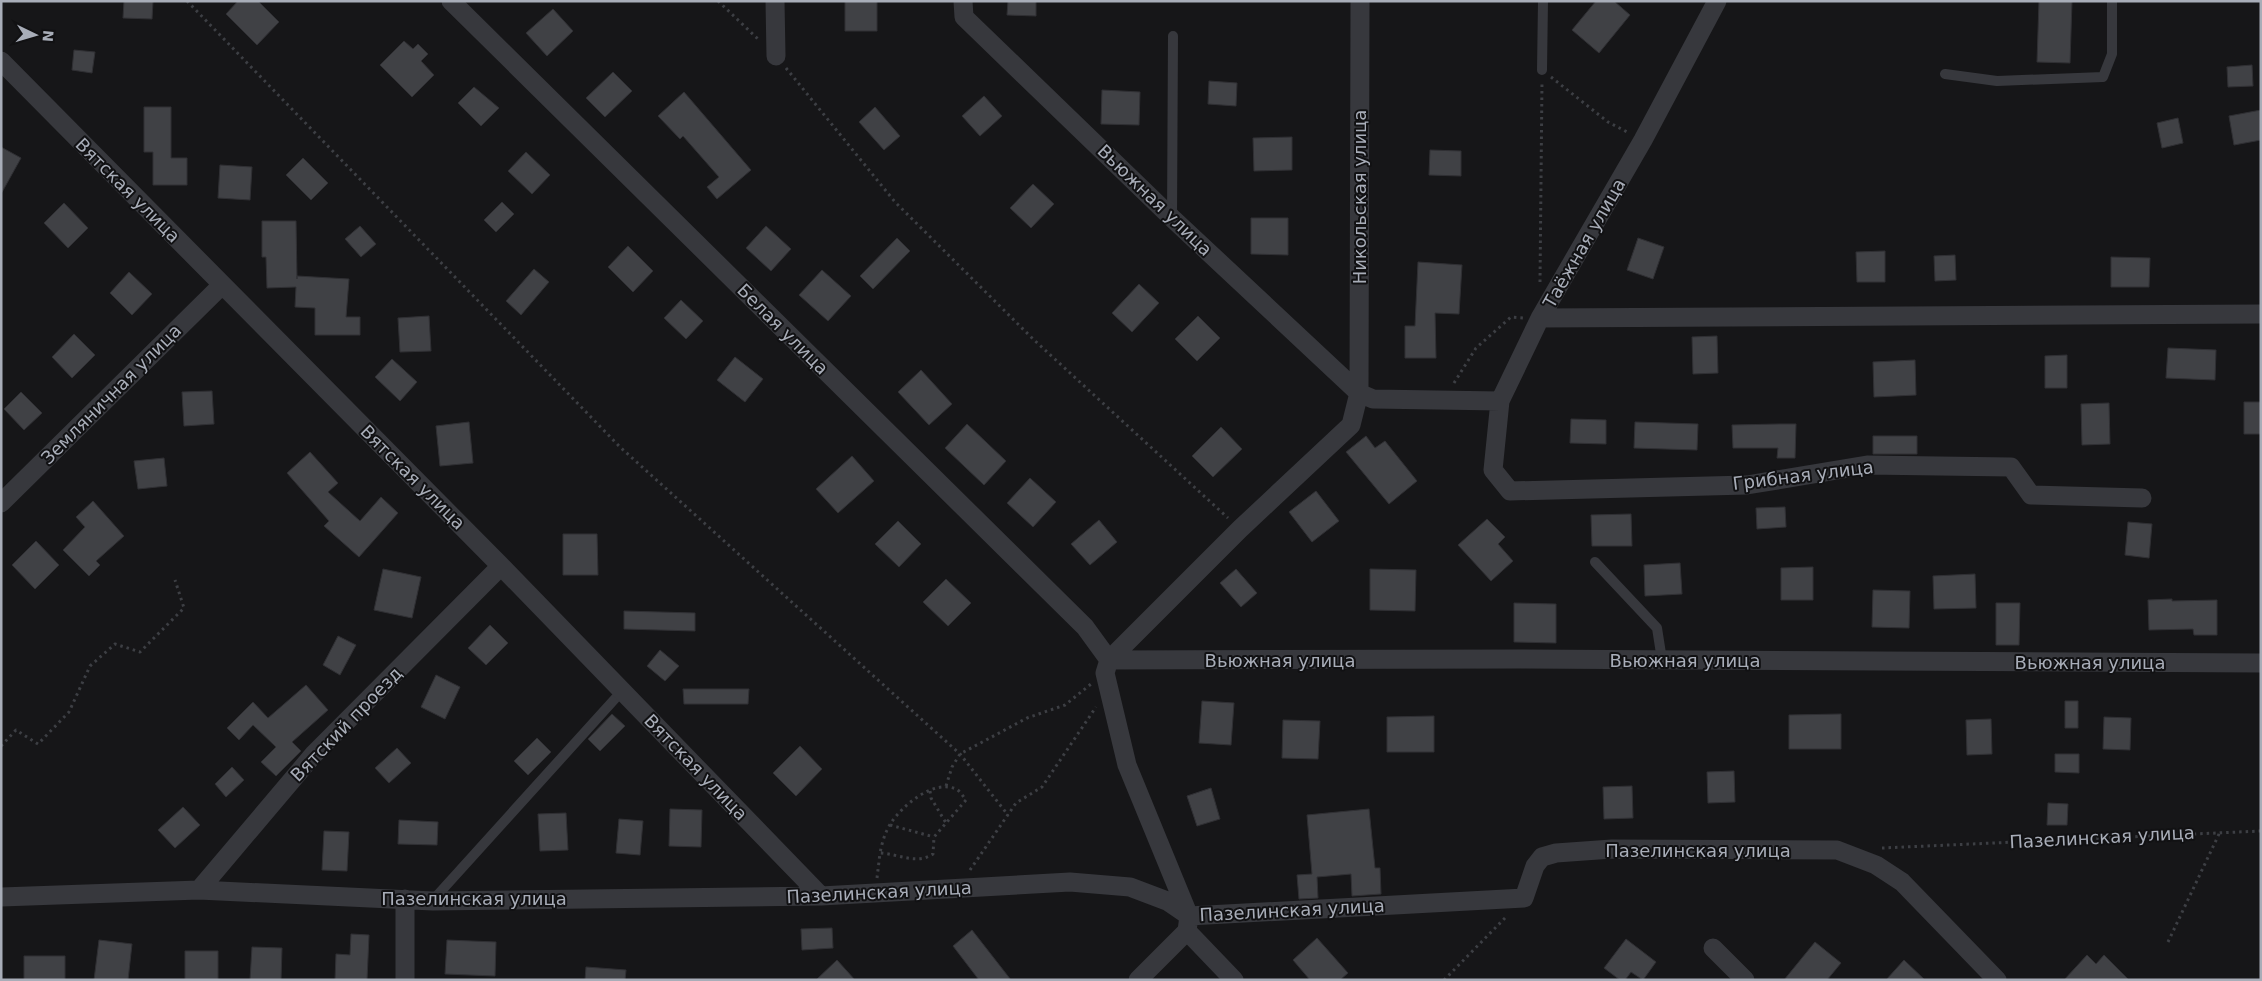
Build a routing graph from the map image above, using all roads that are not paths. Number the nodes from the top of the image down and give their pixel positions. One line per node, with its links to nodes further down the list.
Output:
1 (451, 1): 26 (street, Белая улица)
2 (775, 1): 9 (street)
3 (963, 1): 13 (street, Вьюжная улица)
4 (1360, 1): 17 (street, Никольская улица)
5 (1543, 1): 11 (lane)
6 (1717, 1): 16 (street, Таёжная улица)
7 (2112, 1): 12 (lane)
8 (1173, 36): 13 (lane)
9 (776, 56)
10 (1, 61): 14 (street, Вятская улица)
11 (1542, 70)
12 (1945, 74)
13 (1172, 218): 17 (street, Вьюжная улица)
14 (222, 285): 21 (street, Земляничная улица); 23 (street, Вятская улица)
15 (2261, 314): 16 (street)
16 (1540, 318): 18 (street, Таёжная улица)
17 (1359, 392): 18 (street); 26 (street, Никольская улица)
18 (1500, 402): 19 (street, Таёжная улица)
19 (1510, 491): 20 (street, Грибная улица)
20 (2142, 498)
21 (1, 503)
22 (1595, 562): 24 (lane)
23 (502, 566): 27 (street, Вятская улица); 28 (street, Вятский проезд)
24 (1662, 660): 25 (street, Вьюжная улица); 26 (street, Вьюжная улица)
25 (2261, 663)
26 (1108, 674): 33 (street)
27 (622, 691): 30 (street, Вятская улица); 32 (lane)
28 (199, 890): 29 (street, Пазелинская улица); 31 (street, Пазелинская улица)
29 (1, 896)
30 (821, 896): 32 (street, Пазелинская улица); 33 (street, Пазелинская улица)
31 (405, 899): 32 (street, Пазелинская улица); 35 (street)
32 (433, 901)
33 (1188, 923): 36 (street); 37 (street); 39 (street, Пазелинская улица)
34 (1713, 948): 38 (street)
35 (405, 980)
36 (1138, 980)
37 (1234, 980)
38 (1745, 980)
39 (1997, 980)

